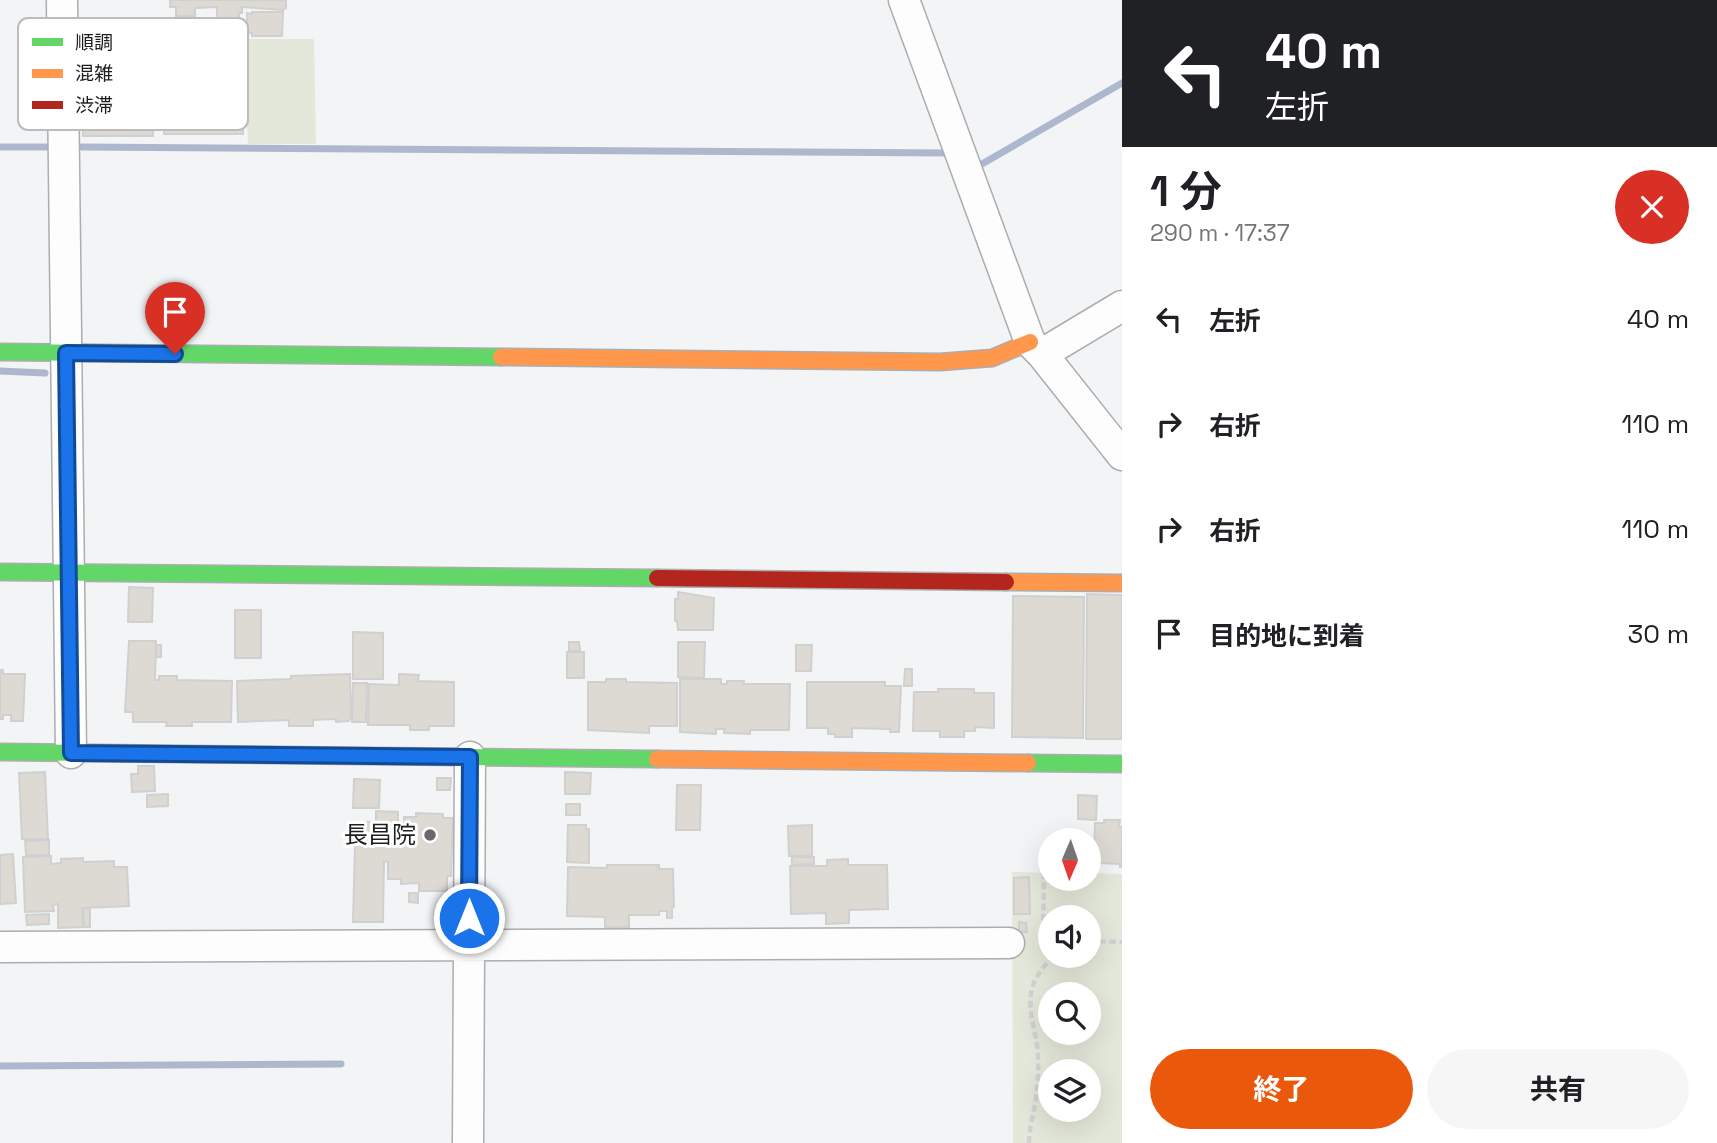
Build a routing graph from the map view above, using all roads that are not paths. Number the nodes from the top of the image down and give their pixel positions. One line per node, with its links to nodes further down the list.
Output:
1 (62, 0): 3 (street)
2 (904, 0): 6 (street)
3 (62, 18)
4 (63, 130): 8 (street)
5 (1122, 306): 6 (street)
6 (1036, 348): 8 (street); 9 (street)
7 (0, 352): 8 (street)
8 (66, 353): 11 (street)
9 (1122, 455)
10 (0, 572): 11 (street)
11 (69, 572): 12 (street); 14 (street)
12 (1122, 583)
13 (0, 752): 14 (street)
14 (71, 753): 15 (street)
15 (470, 757): 16 (street); 18 (street)
16 (1122, 764)
17 (1009, 943): 18 (street)
18 (469, 944): 19 (street); 20 (street)
19 (0, 947)
20 (467, 1143)

